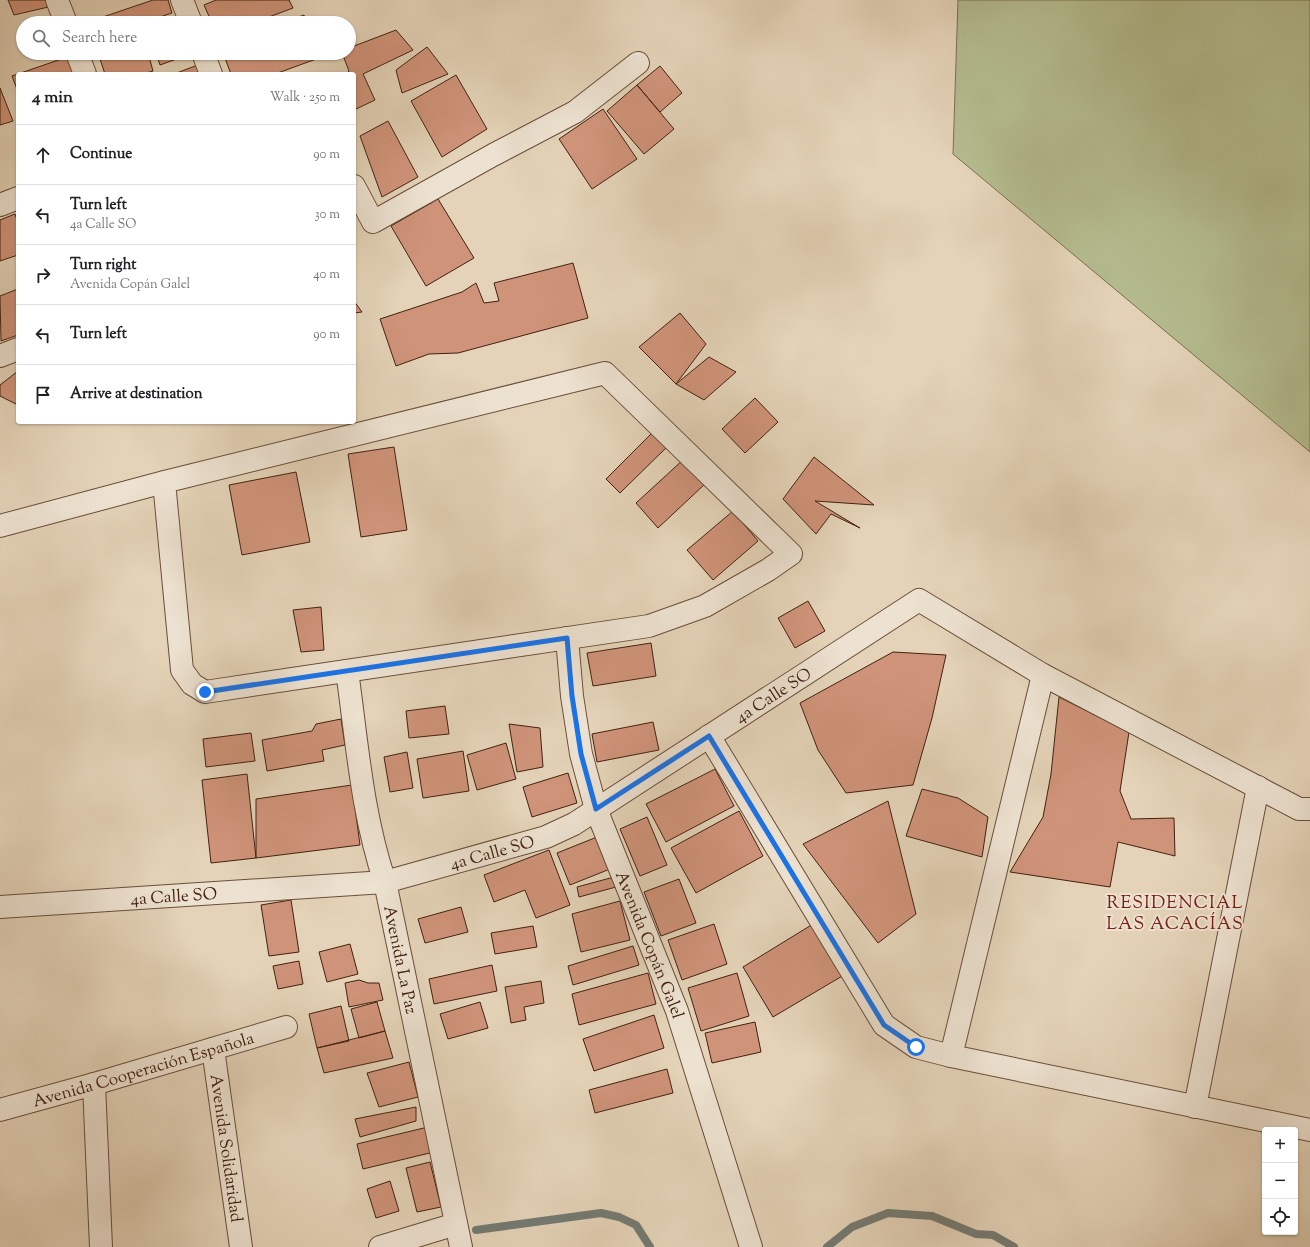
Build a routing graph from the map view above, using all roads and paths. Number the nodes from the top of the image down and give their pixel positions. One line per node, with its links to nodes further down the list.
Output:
1 (57, 0): 3 (street)
2 (182, 0): 4 (street)
3 (63, 16)
4 (188, 16)
5 (80, 60): 8 (street)
6 (206, 60): 9 (street)
7 (638, 63): 10 (street)
8 (84, 72)
9 (210, 72)
10 (356, 190)
11 (16, 199): 12 (street)
12 (0, 205)
13 (16, 350): 14 (street)
14 (0, 356)
15 (164, 482): 16 (street); 17 (street); 18 (street)
16 (0, 526)
17 (567, 638): 18 (street); 22 (street, Avenida Copán Galel)
18 (347, 671): 24 (street, Avenida La Paz)
19 (1043, 675): 20 (street, 4a Calle SO); 21 (street); 28 (street)
20 (709, 736): 22 (street, 4a Calle SO); 28 (street)
21 (1258, 787): 23 (street); 30 (street)
22 (596, 809): 24 (street, 4a Calle SO); 34 (street, Avenida Copán Galel)
23 (1310, 809)
24 (385, 882): 25 (street, 4a Calle SO); 33 (street, Avenida La Paz)
25 (0, 907)
26 (286, 1027): 27 (street, Avenida Cooperación Española)
27 (213, 1049): 29 (street, Avenida Cooperación Española); 36 (street, Avenida Solidaridad)
28 (950, 1056): 30 (street)
29 (94, 1084): 31 (street, Avenida Cooperación Española); 35 (street)
30 (1195, 1106): 32 (street)
31 (0, 1110)
32 (1310, 1130)
33 (456, 1224): 37 (street); 38 (street, Avenida La Paz)
34 (751, 1245)
35 (101, 1247)
36 (241, 1247)
37 (380, 1247)
38 (461, 1247)

